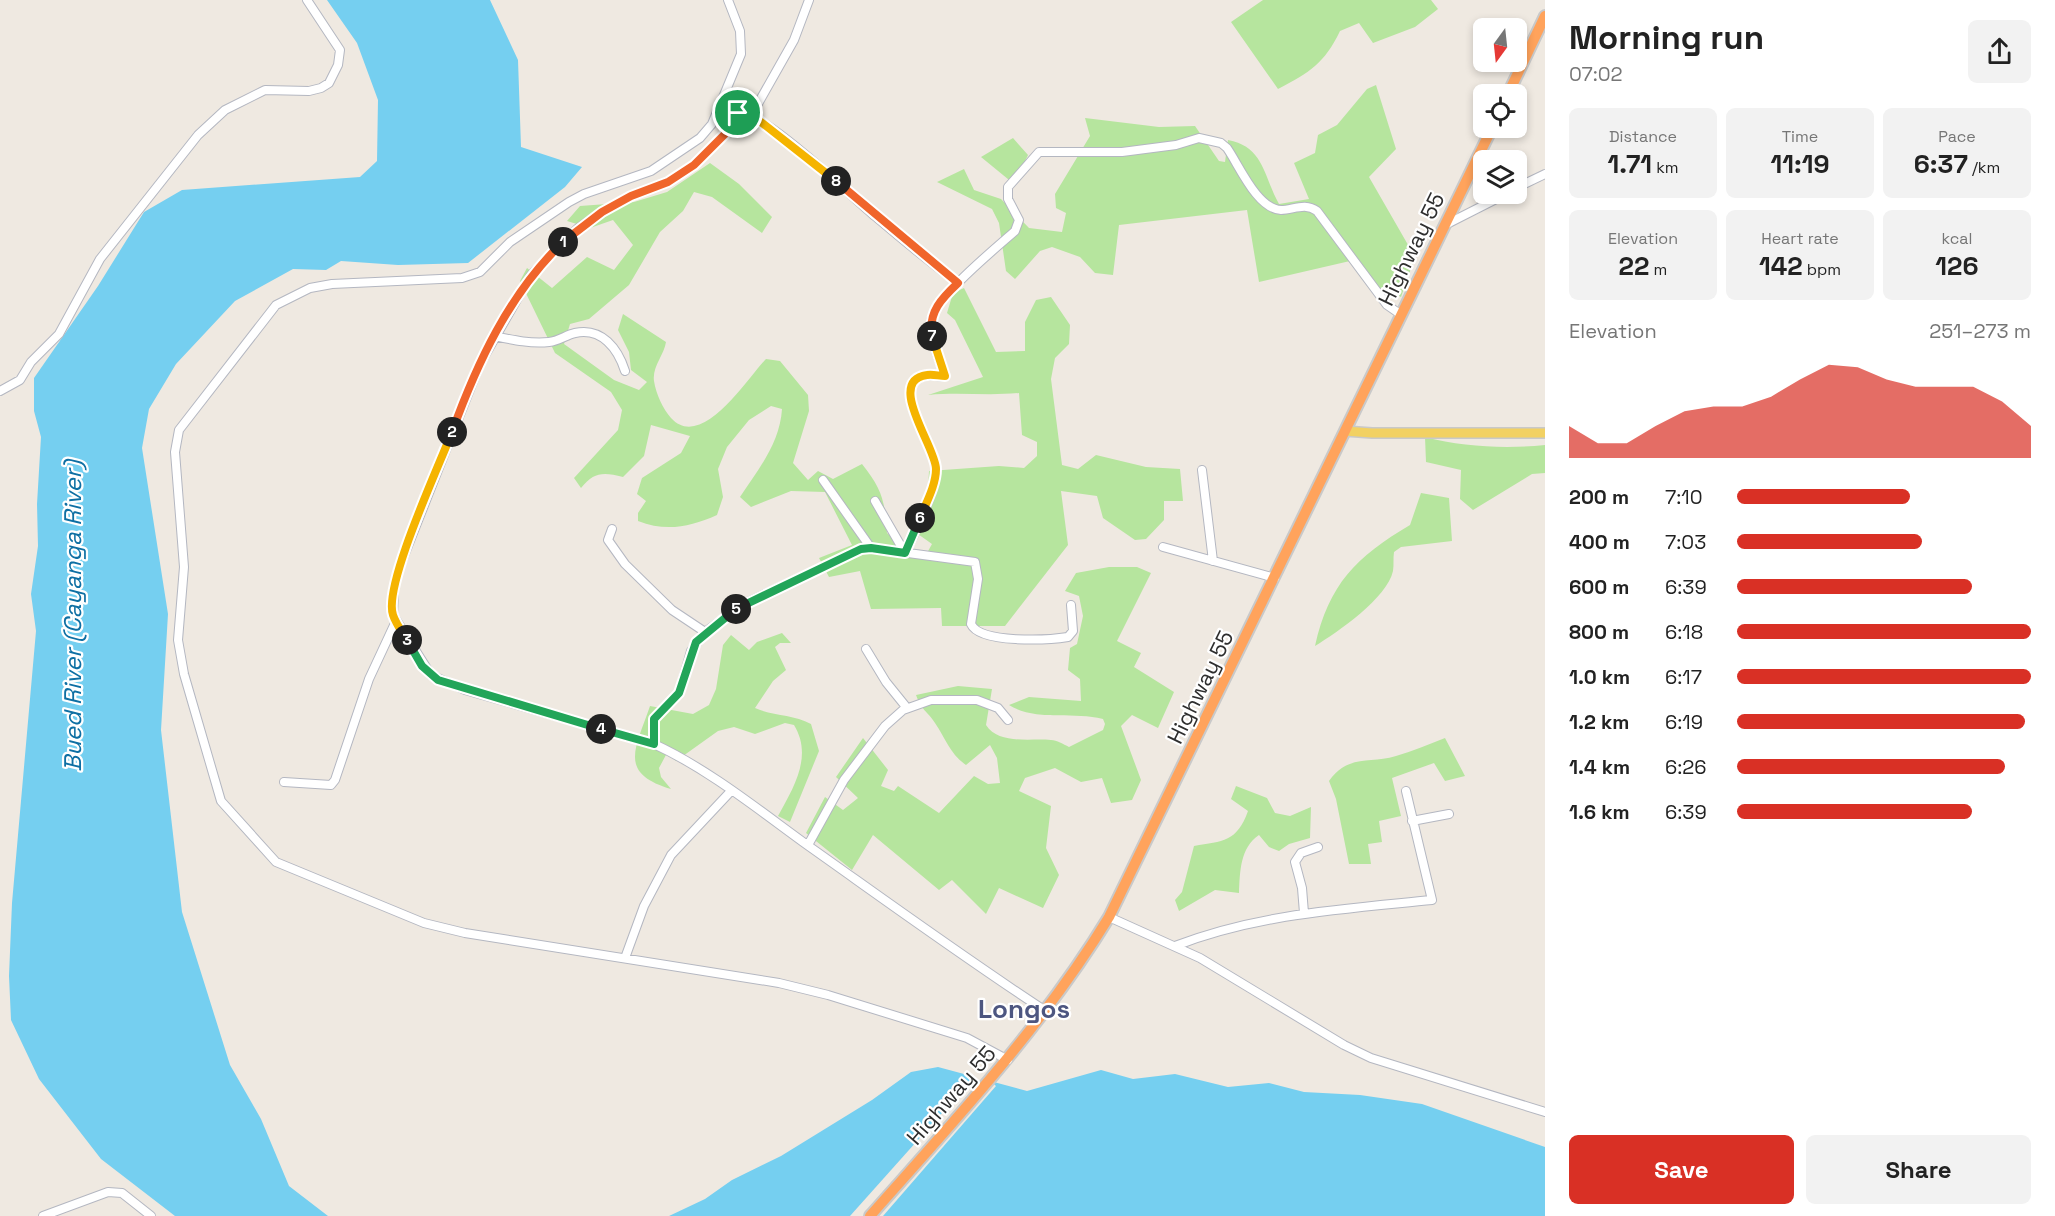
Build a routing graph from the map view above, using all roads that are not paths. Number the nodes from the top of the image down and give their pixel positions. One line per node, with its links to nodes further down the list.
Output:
1 (307, 0): 16 (street)
2 (728, 0): 45 (street)
3 (809, 0): 6 (street)
4 (1545, 16): 5 (highway)
5 (1513, 84)
6 (751, 116): 12 (street); 14 (street)
7 (1487, 138): 11 (highway, Highway 55)
8 (1545, 174): 9 (street)
9 (1527, 183)
10 (1486, 204): 11 (street)
11 (1445, 225): 13 (highway, Highway 55)
12 (958, 283): 13 (street); 25 (street)
13 (1393, 309): 17 (highway, Highway 55)
14 (494, 336): 15 (street); 29 (street)
15 (625, 371)
16 (0, 391)
17 (1345, 431): 18 (main road); 27 (highway, Highway 55)
18 (1543, 434)
19 (1202, 470): 26 (street)
20 (823, 480): 24 (street)
21 (875, 501): 25 (street)
22 (612, 529): 30 (street)
23 (1163, 547): 26 (street)
24 (871, 548): 25 (street); 30 (street)
25 (905, 553): 28 (street)
26 (1213, 561): 27 (street)
27 (1275, 578): 43 (highway, Highway 55)
28 (1071, 605)
29 (396, 621): 34 (street); 35 (street)
30 (705, 632): 34 (street)
31 (866, 649): 32 (street)
32 (907, 708): 33 (street); 40 (street)
33 (1008, 720)
34 (654, 744): 36 (street)
35 (284, 782)
36 (731, 791): 40 (street); 45 (street)
37 (1406, 791): 39 (street)
38 (1449, 814): 39 (street)
39 (1412, 821): 42 (street)
40 (808, 845): 46 (street)
41 (1318, 847): 42 (street)
42 (1304, 913): 44 (street)
43 (1109, 917): 44 (street); 46 (highway, Highway 55)
44 (1175, 946): 48 (street)
45 (625, 958): 47 (street)
46 (1047, 1012): 47 (highway, Highway 55)
47 (1008, 1060): 51 (highway, Highway 55)
48 (1545, 1112)
49 (43, 1216): 50 (street)
50 (151, 1216)
51 (870, 1216)

